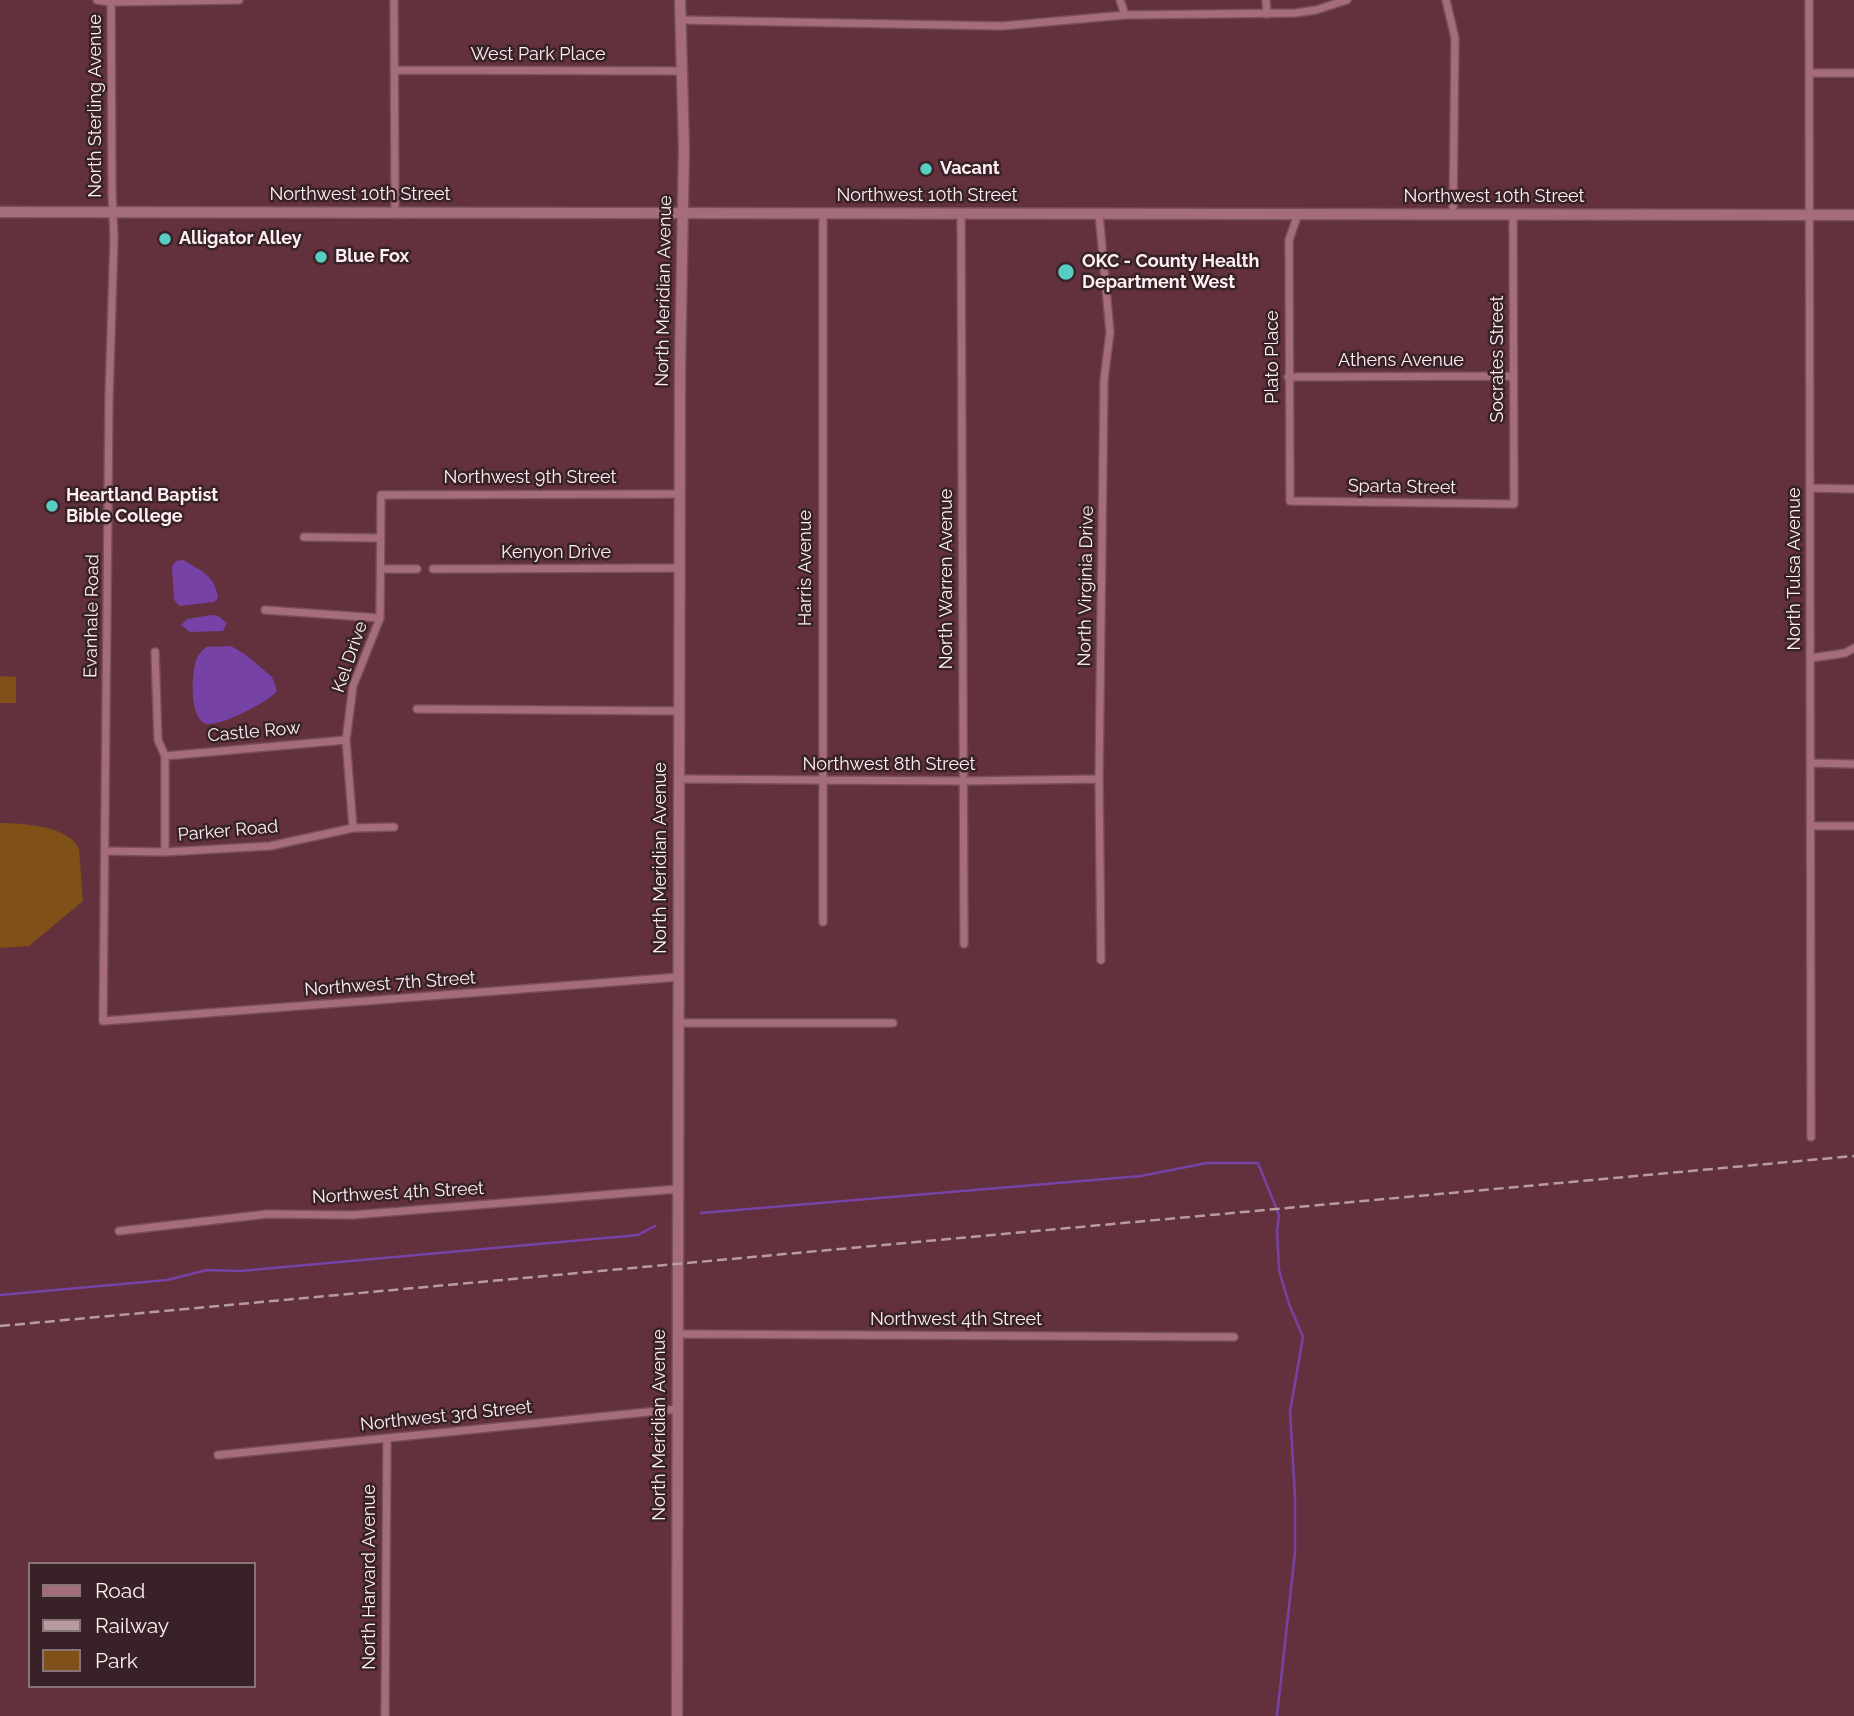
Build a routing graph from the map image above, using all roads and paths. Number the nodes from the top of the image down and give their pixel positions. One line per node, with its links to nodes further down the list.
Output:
1 (97, 0): 10 (street)
2 (239, 0): 10 (street)
3 (394, 0): 14 (street)
4 (680, 0): 13 (main road, North Meridian Avenue)
5 (1120, 0): 11 (street)
6 (1266, 0): 12 (street)
7 (1347, 0): 12 (street)
8 (1446, 0): 26 (street)
9 (1809, 0): 16 (street, North Tulsa Avenue)
10 (111, 1): 19 (street, North Sterling Avenue)
11 (1125, 15): 12 (street); 13 (street)
12 (1266, 15)
13 (680, 20): 15 (main road, North Meridian Avenue)
14 (394, 70): 15 (street, West Park Place); 20 (street)
15 (682, 71): 21 (main road, North Meridian Avenue)
16 (1810, 73): 17 (street); 29 (street, North Tulsa Avenue)
17 (1854, 73)
18 (0, 212): 19 (main road, Northwest 10th Street)
19 (113, 212): 20 (main road, Northwest 10th Street); 63 (street, Evanhale Road)
20 (395, 213): 21 (main road, Northwest 10th Street)
21 (683, 214): 22 (main road, Northwest 10th Street); 34 (main road, North Meridian Avenue)
22 (823, 214): 23 (main road, Northwest 10th Street); 57 (street, Harris Avenue)
23 (961, 214): 24 (main road, Northwest 10th Street); 58 (street, North Warren Avenue)
24 (1100, 214): 25 (main road, Northwest 10th Street); 56 (street, North Virginia Drive)
25 (1298, 214): 26 (main road, Northwest 10th Street); 31 (street, Plato Place)
26 (1453, 214): 27 (main road, Northwest 10th Street)
27 (1513, 214): 29 (main road, Northwest 10th Street); 30 (street, Socrates Street)
28 (1854, 215): 29 (main road, Northwest 10th Street)
29 (1810, 216): 32 (street, North Tulsa Avenue)
30 (1514, 376): 31 (street, Athens Avenue); 37 (street, Socrates Street)
31 (1288, 377): 36 (street, Plato Place)
32 (1811, 488): 33 (street); 48 (street, North Tulsa Avenue)
33 (1854, 489)
34 (680, 494): 35 (street, Northwest 9th Street); 40 (main road, North Meridian Avenue)
35 (381, 495): 39 (street, Kel Drive)
36 (1290, 501): 37 (street, Sparta Street)
37 (1514, 503)
38 (304, 537): 39 (street)
39 (380, 538): 41 (street, Kel Drive)
40 (680, 568): 43 (street, Kenyon Drive); 50 (main road, North Meridian Avenue)
41 (381, 569): 42 (street); 45 (street, Kel Drive)
42 (418, 569)
43 (433, 569)
44 (265, 610): 45 (street)
45 (380, 618): 51 (street, Kel Drive)
46 (1854, 648): 48 (street)
47 (155, 652): 52 (street)
48 (1811, 658): 53 (street, North Tulsa Avenue)
49 (417, 709): 50 (street)
50 (679, 711): 55 (main road, North Meridian Avenue)
51 (346, 740): 52 (street, Castle Row); 62 (street, Kel Drive)
52 (165, 756): 64 (street)
53 (1811, 763): 54 (street); 59 (street, North Tulsa Avenue)
54 (1854, 764)
55 (679, 779): 57 (street, Northwest 8th Street); 68 (main road, North Meridian Avenue)
56 (1099, 779): 58 (street, Northwest 8th Street); 67 (street, North Virginia Drive)
57 (822, 781): 58 (street, Northwest 8th Street); 65 (street, Harris Avenue)
58 (963, 781): 66 (street, North Warren Avenue)
59 (1811, 826): 60 (street); 72 (street, North Tulsa Avenue)
60 (1854, 826)
61 (394, 827): 62 (street, Parker Road)
62 (353, 828): 64 (street, Parker Road)
63 (105, 851): 64 (street, Parker Road); 69 (street, Evanhale Road)
64 (165, 852)
65 (823, 922)
66 (964, 944)
67 (1101, 960)
68 (678, 977): 69 (street, Northwest 7th Street); 70 (main road, North Meridian Avenue)
69 (103, 1021)
70 (678, 1023): 71 (street); 73 (main road, North Meridian Avenue)
71 (893, 1023)
72 (1811, 1137)
73 (678, 1189): 74 (street, Northwest 4th Street); 75 (main road, North Meridian Avenue)
74 (119, 1231)
75 (678, 1334): 76 (street, Northwest 4th Street); 77 (main road, North Meridian Avenue)
76 (1234, 1336)
77 (678, 1409): 78 (street, Northwest 3rd Street); 81 (main road, North Meridian Avenue)
78 (387, 1438): 79 (street, Northwest 3rd Street); 80 (street, North Harvard Avenue)
79 (218, 1455)
80 (386, 1716)
81 (677, 1716)

